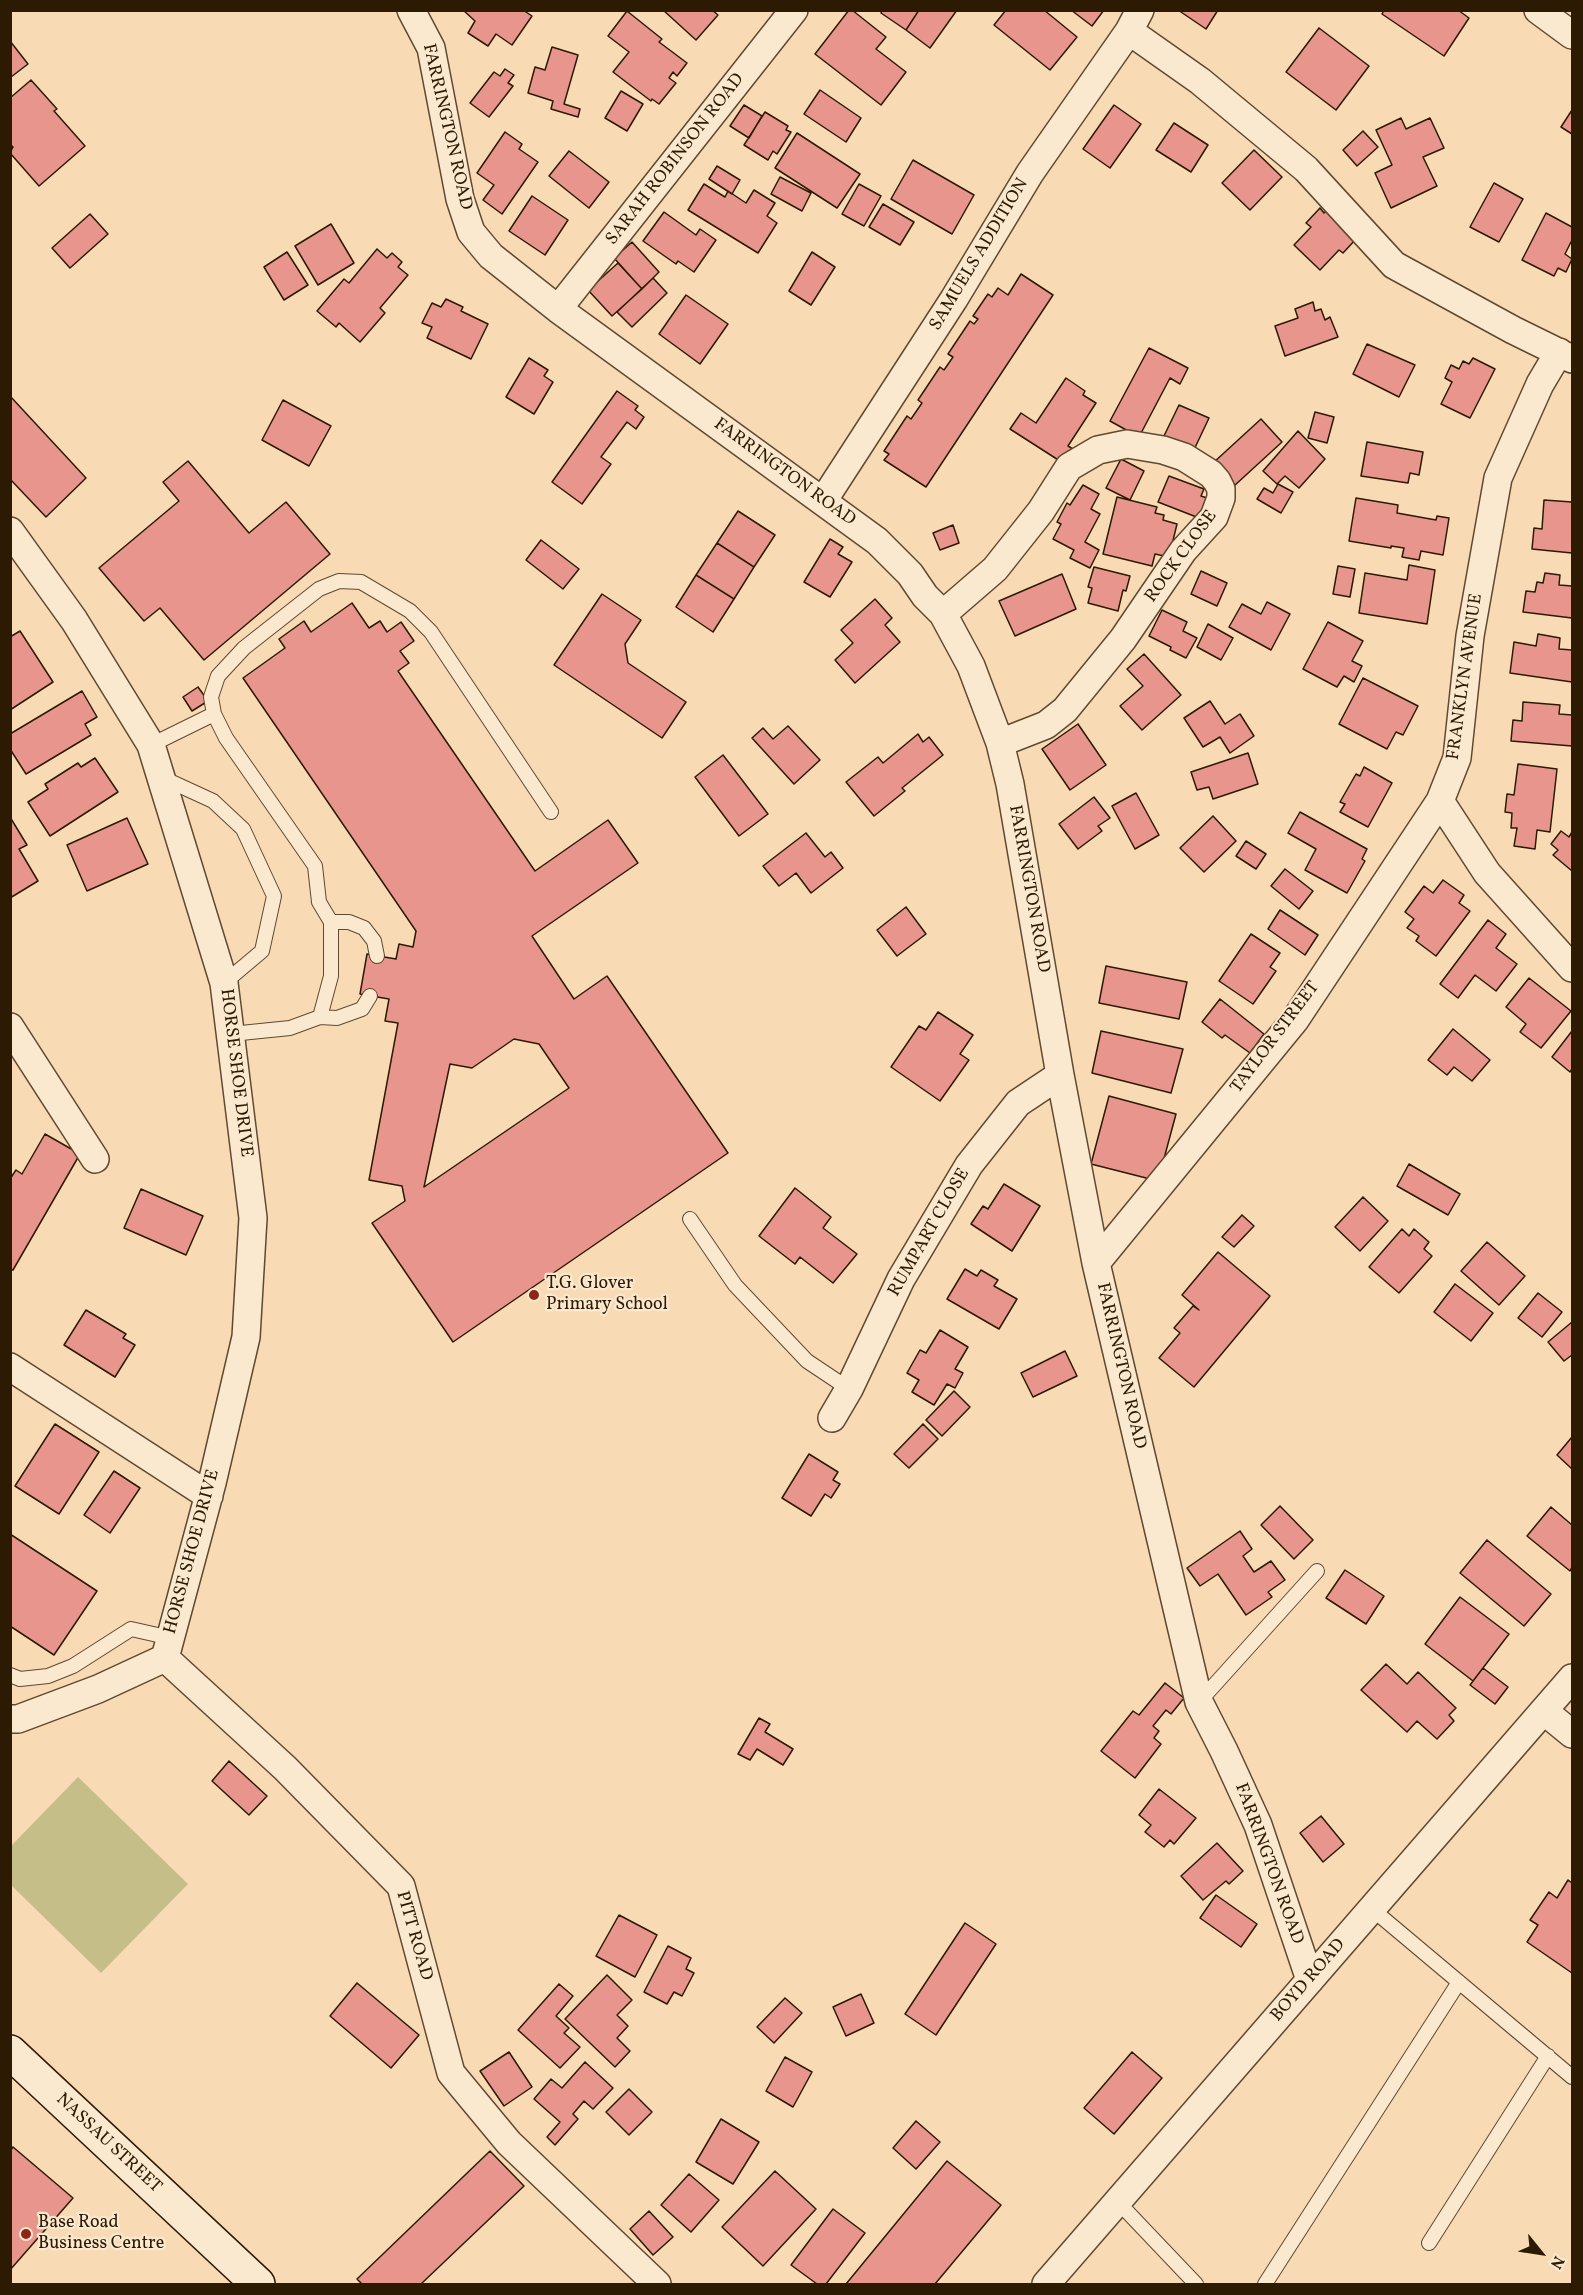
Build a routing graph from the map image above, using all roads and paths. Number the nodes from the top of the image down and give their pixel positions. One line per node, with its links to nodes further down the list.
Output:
1 (411, 10): 6 (street, FARRINGTON ROAD)
2 (794, 10): 6 (street, SARAH ROBINSON ROAD)
3 (1538, 10): 5 (street)
4 (1135, 21): 7 (street); 8 (street, SAMUELS ADDITION)
5 (1572, 35)
6 (558, 309): 8 (street, FARRINGTON ROAD)
7 (1566, 355): 15 (street, FRANKLYN AVENUE)
8 (823, 501): 10 (street, FARRINGTON ROAD)
9 (10, 531): 13 (street, HORSE SHOE DRIVE)
10 (944, 614): 12 (street, FARRINGTON ROAD); 12 (street, ROCK CLOSE)
11 (214, 714): 13 (lane); 16 (lane); 17 (lane)
12 (1000, 743): 25 (street, FARRINGTON ROAD)
13 (151, 745): 14 (street, HORSE SHOE DRIVE)
14 (161, 777): 20 (street, HORSE SHOE DRIVE); 20 (lane)
15 (1440, 801): 19 (street); 28 (street, TAYLOR STREET)
16 (551, 813)
17 (331, 922): 18 (lane); 22 (lane)
18 (377, 956)
19 (1572, 968)
20 (224, 982): 24 (street, HORSE SHOE DRIVE)
21 (370, 996): 22 (lane)
22 (320, 1017): 24 (lane)
23 (10, 1027): 26 (street)
24 (231, 1035): 32 (street, HORSE SHOE DRIVE)
25 (1060, 1075): 28 (street, FARRINGTON ROAD); 30 (street, RUMPART CLOSE)
26 (95, 1159)
27 (690, 1219): 30 (lane)
28 (1096, 1263): 37 (street, FARRINGTON ROAD)
29 (10, 1367): 32 (street)
30 (849, 1389): 31 (street, RUMPART CLOSE)
31 (832, 1418)
32 (209, 1496): 34 (street, HORSE SHOE DRIVE)
33 (1317, 1571): 37 (lane)
34 (168, 1648): 35 (lane); 39 (street); 50 (street, PITT ROAD)
35 (10, 1675)
36 (1572, 1678): 38 (street, BOYD ROAD)
37 (1199, 1702): 42 (street, FARRINGTON ROAD)
38 (1544, 1711): 40 (street); 41 (street, BOYD ROAD)
39 (10, 1719)
40 (1572, 1734)
41 (1372, 1909): 42 (street, BOYD ROAD); 43 (lane)
42 (1311, 1980): 47 (street, BOYD ROAD)
43 (1459, 1982): 45 (lane); 53 (lane)
44 (10, 2052): 49 (main road, NASSAU STREET)
45 (1548, 2056): 46 (lane); 48 (lane)
46 (1572, 2078)
47 (1118, 2202): 51 (street, BOYD ROAD); 52 (lane)
48 (1429, 2243)
49 (258, 2284)
50 (657, 2284)
51 (1046, 2284)
52 (1196, 2284)
53 (1265, 2284)

